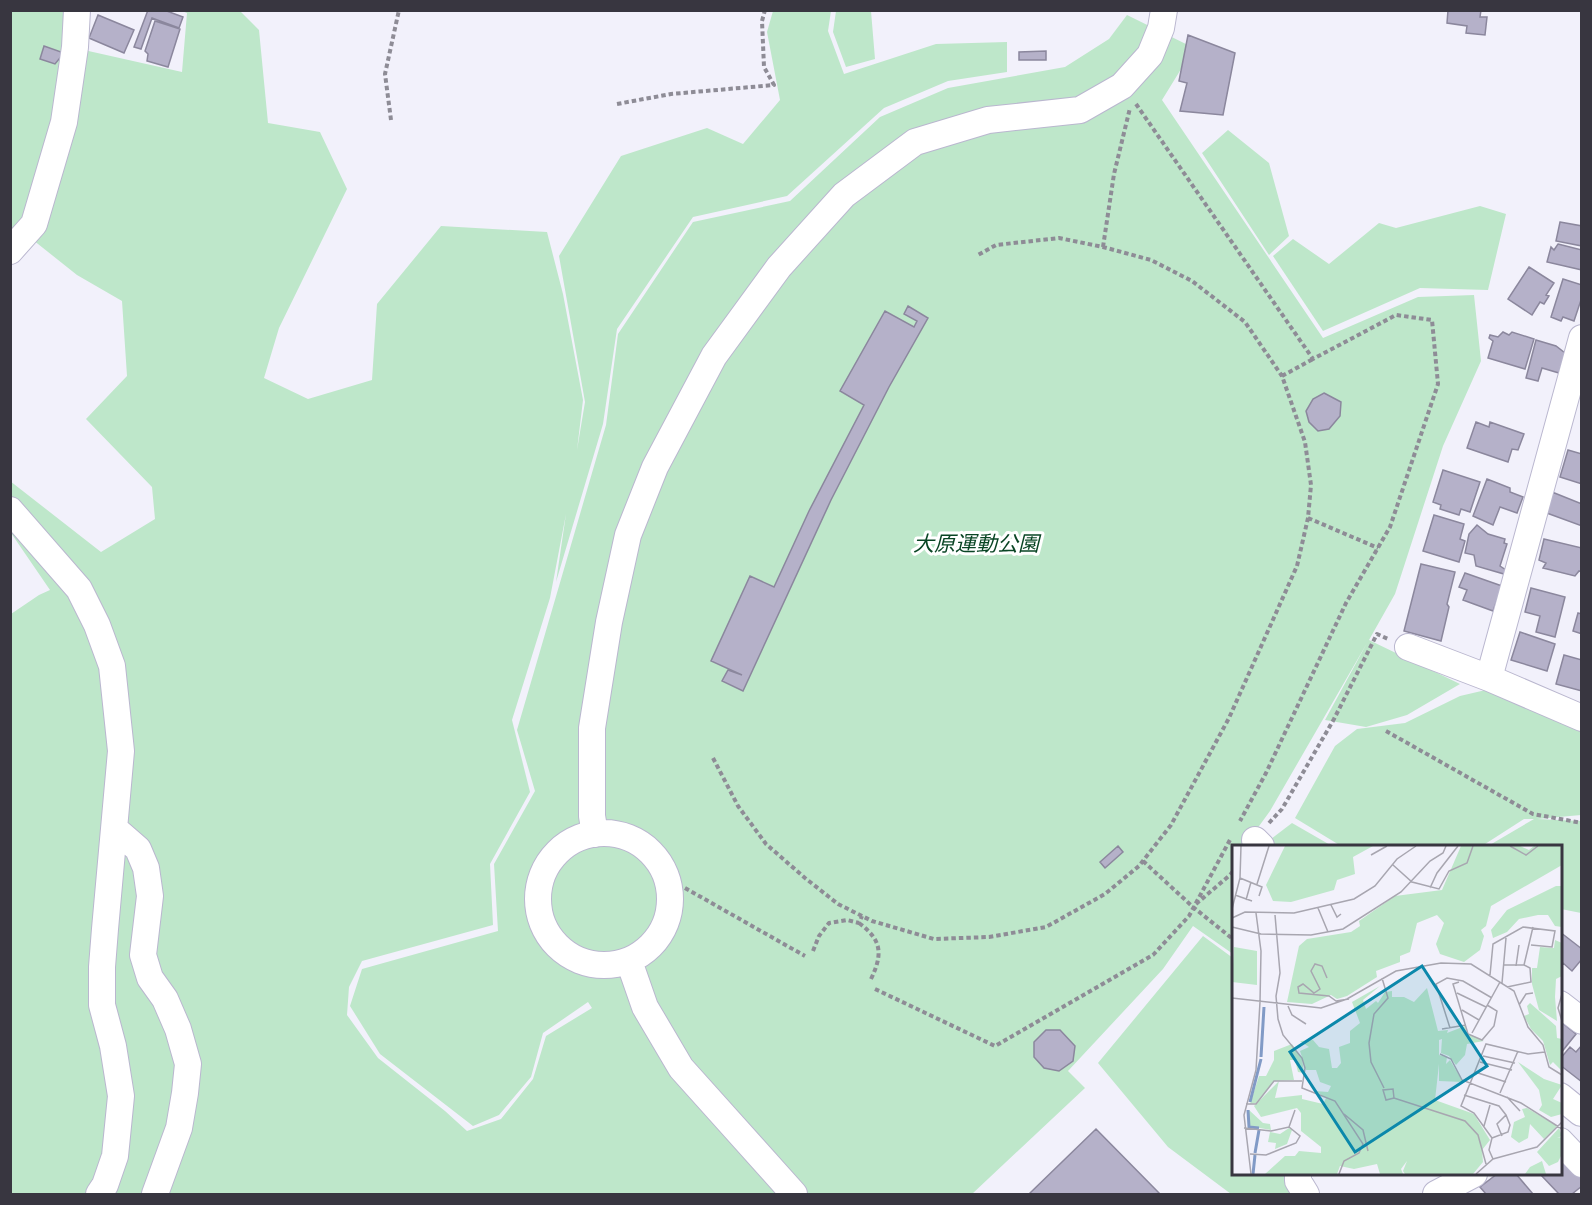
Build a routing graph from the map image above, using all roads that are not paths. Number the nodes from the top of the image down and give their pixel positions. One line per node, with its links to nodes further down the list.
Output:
1 (77, 10): 3 (street)
2 (1164, 10): 10 (street)
3 (10, 251)
4 (1581, 338): 7 (street)
5 (10, 510): 9 (street)
6 (1408, 646): 7 (street)
7 (1489, 678): 8 (street)
8 (1581, 718)
9 (115, 829): 22 (street); 23 (street)
10 (595, 834): 11 (street); 11 (street)
11 (630, 961): 24 (street)
12 (1562, 1006): 13 (street)
13 (1581, 1021)
14 (1562, 1098): 15 (street)
15 (1581, 1113): 16 (street)
16 (1562, 1124)
17 (1562, 1143): 18 (street)
18 (1581, 1164)
19 (1298, 1175): 25 (street)
20 (1471, 1175): 21 (street)
21 (1449, 1192)
22 (99, 1194)
23 (155, 1194)
24 (794, 1194)
25 (1306, 1194)

